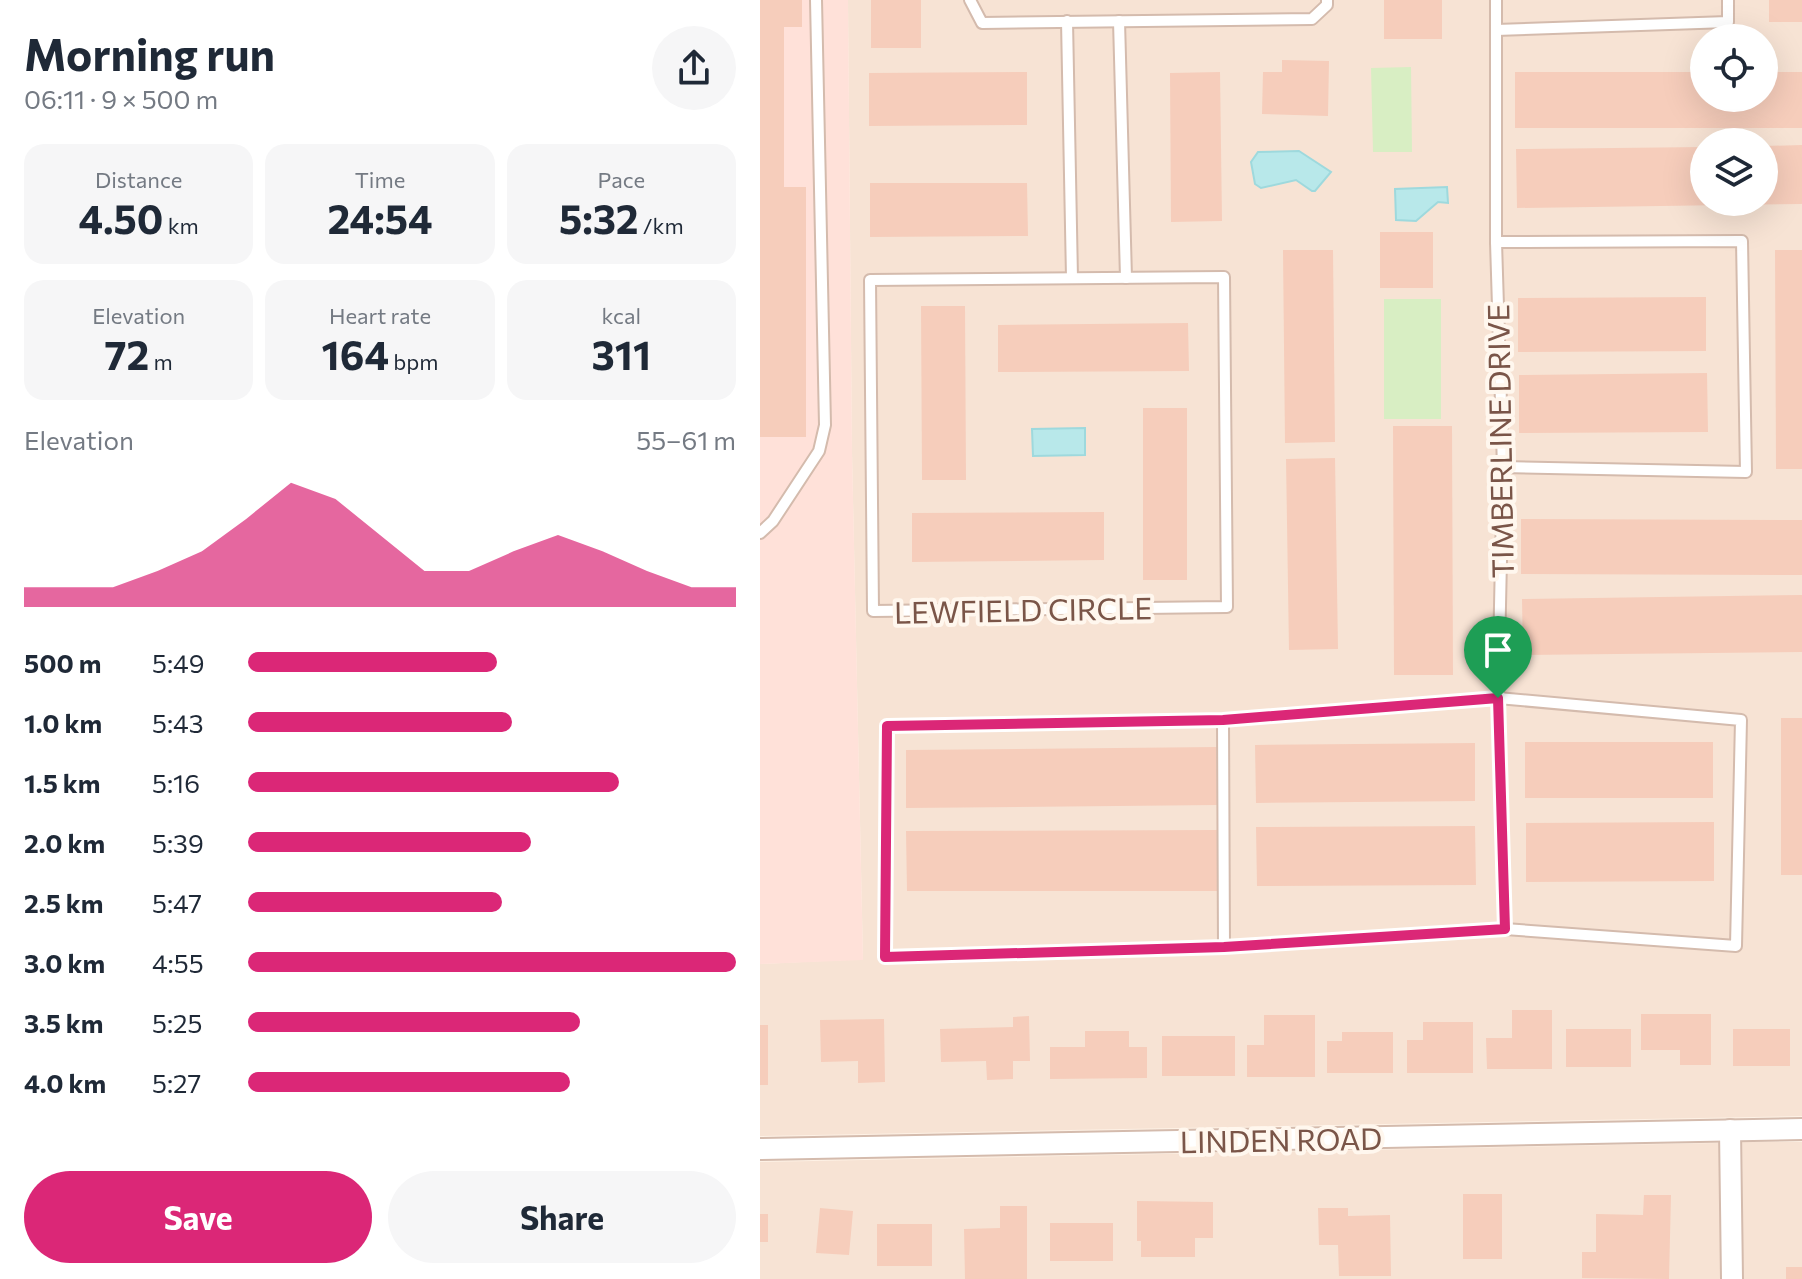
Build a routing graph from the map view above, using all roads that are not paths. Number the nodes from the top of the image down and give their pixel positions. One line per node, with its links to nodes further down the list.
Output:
1 (816, 0): 13 (lane)
2 (970, 0): 6 (lane)
3 (1327, 0): 7 (lane)
4 (1496, 0): 8 (lane, TIMBERLINE DRIVE)
5 (1728, 0): 8 (lane)
6 (1067, 21): 7 (lane); 10 (lane)
7 (1119, 21): 11 (lane)
8 (1496, 30): 9 (lane, TIMBERLINE DRIVE)
9 (1496, 242): 12 (lane, TIMBERLINE DRIVE); 12 (lane)
10 (1072, 278): 11 (lane, LEWFIELD CIRCLE); 11 (lane, LEWFIELD CIRCLE)
11 (1126, 278)
12 (1503, 467): 14 (lane, TIMBERLINE DRIVE)
13 (760, 533)
14 (1498, 698): 15 (lane); 16 (lane, TIMBERLINE DRIVE); 16 (lane)
15 (1223, 720): 17 (lane); 17 (lane)
16 (1505, 929): 17 (lane)
17 (1224, 947)
18 (1802, 1129): 19 (street, LINDEN ROAD)
19 (1730, 1130): 20 (street, LINDEN ROAD); 21 (street)
20 (760, 1149)
21 (1732, 1279)

